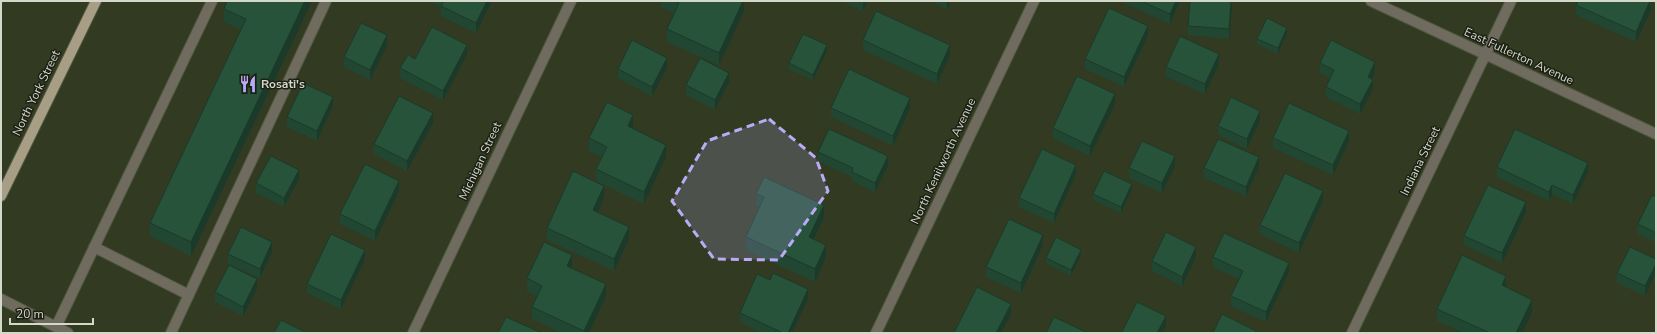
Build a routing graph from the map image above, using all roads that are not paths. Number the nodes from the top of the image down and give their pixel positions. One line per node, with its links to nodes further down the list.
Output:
1 (96, 1): 10 (main road, North York Street)
2 (212, 1): 11 (street)
3 (326, 1): 12 (street)
4 (571, 1): 17 (street, Michigan Street)
5 (1034, 1): 18 (street, North Kenilworth Avenue)
6 (1371, 1): 8 (street, East Fullerton Avenue)
7 (1511, 1): 8 (street, Indiana Street)
8 (1486, 54): 9 (street, East Fullerton Avenue); 19 (street, Indiana Street)
9 (1656, 134)
10 (1, 196)
11 (94, 247): 12 (street); 14 (street)
12 (189, 295): 16 (street)
13 (1, 299): 14 (street)
14 (56, 327): 15 (street)
15 (68, 333)
16 (171, 333)
17 (413, 333)
18 (876, 333)
19 (1352, 333)

